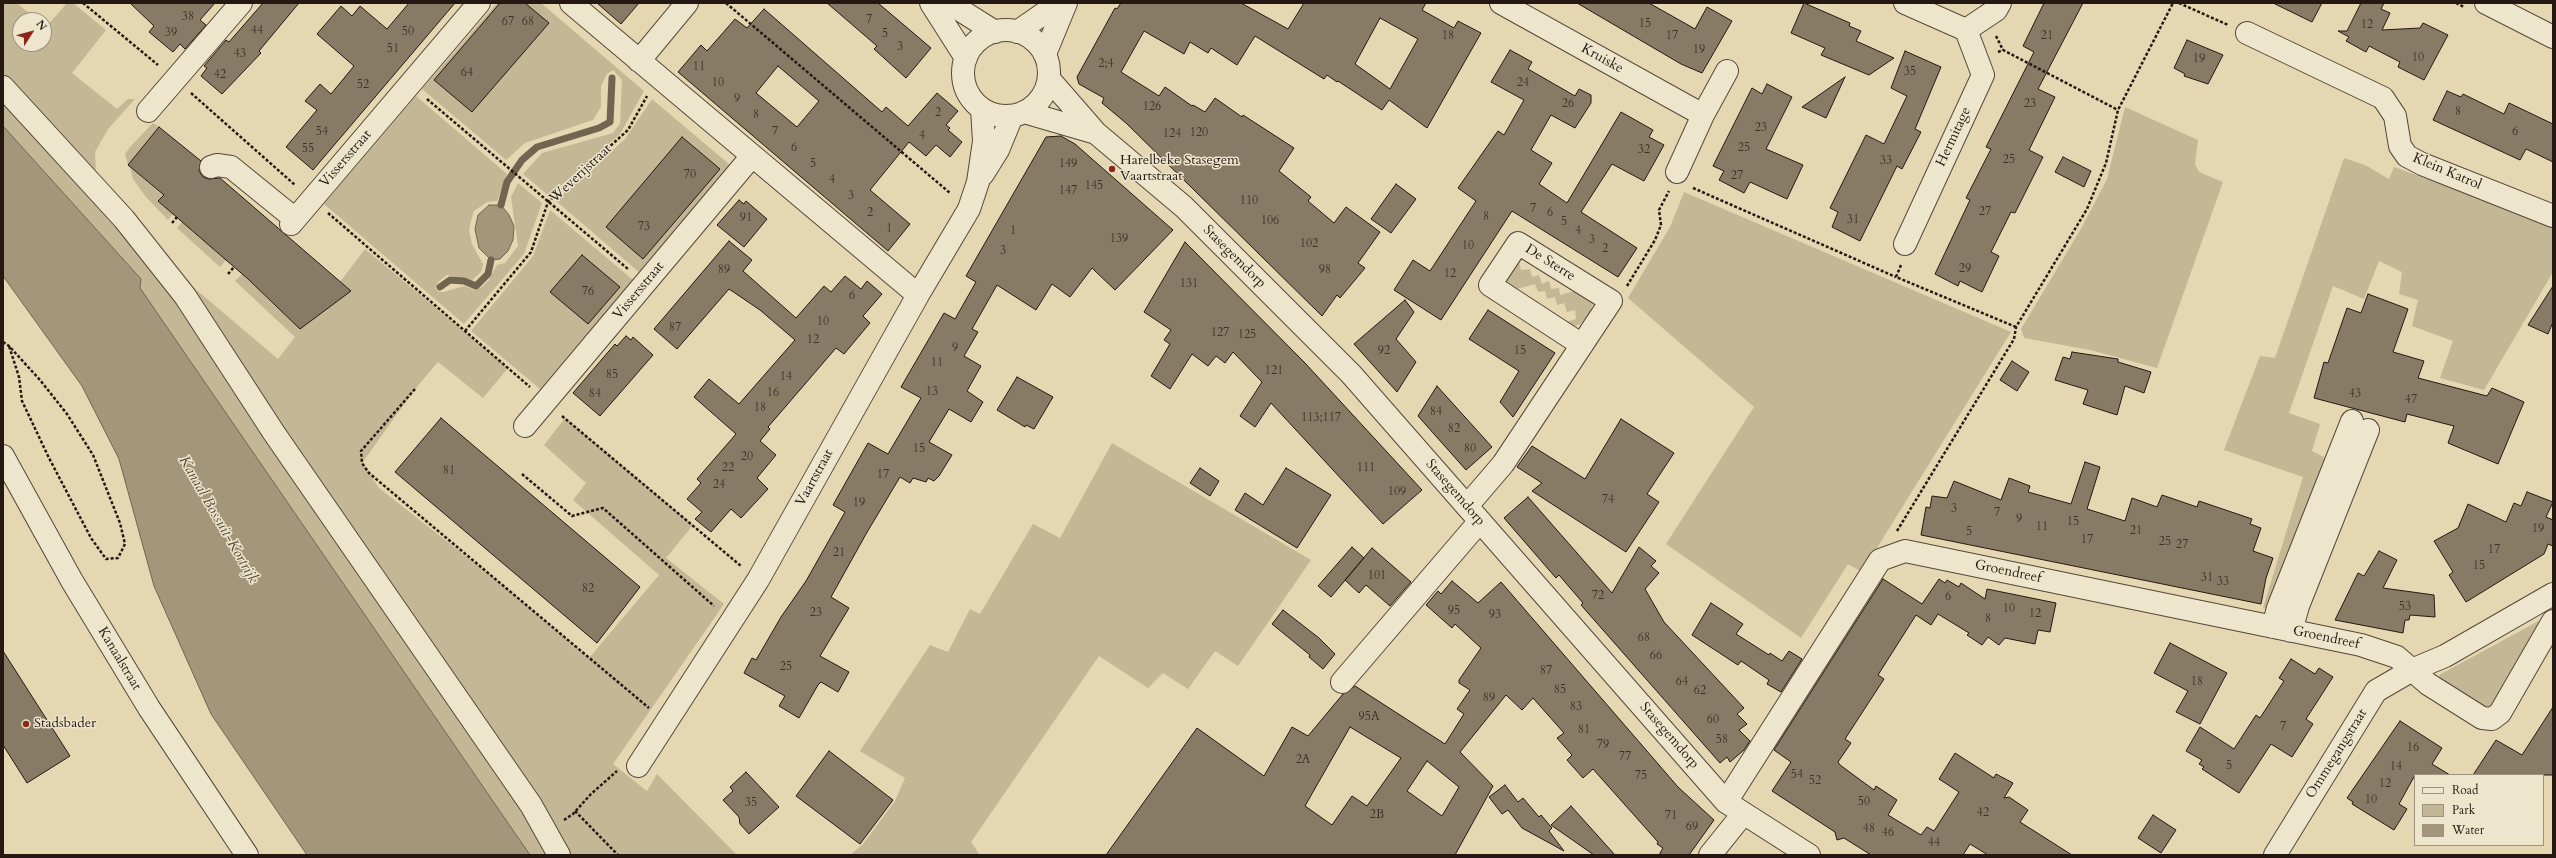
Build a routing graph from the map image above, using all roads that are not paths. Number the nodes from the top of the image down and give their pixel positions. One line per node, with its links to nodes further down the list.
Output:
1 (241, 3): 25 (street)
2 (479, 3): 30 (street, Vissersstraat)
3 (572, 3): 20 (street)
4 (687, 3): 20 (street)
5 (931, 3): 19 (street)
6 (949, 3): 14 (street)
7 (1059, 3): 15 (street)
8 (1066, 3): 18 (street)
9 (1501, 3): 27 (street, Kruiske)
10 (1905, 3): 13 (street)
11 (2000, 3): 13 (street)
12 (2486, 3): 17 (street)
13 (1966, 30): 34 (street, Hermitage)
14 (995, 32): 15 (street); 19 (street)
15 (1016, 32): 18 (street)
16 (2247, 33): 33 (street, Klein Katrol)
17 (2553, 37)
18 (1045, 54): 22 (street)
19 (966, 58): 24 (street)
20 (639, 61): 29 (street)
21 (1727, 71): 27 (street)
22 (1049, 79): 26 (street); 28 (street, Stasegemdorp)
23 (3, 87): 49 (street)
24 (982, 109): 26 (street); 32 (street, Vaartstraat)
25 (148, 111)
26 (1018, 114): 28 (street, Stasegemdorp); 32 (street, Vaartstraat)
27 (1703, 115): 31 (street)
28 (1096, 133): 40 (street, Stasegemdorp)
29 (752, 156): 35 (street); 37 (street, Vissersstraat)
30 (211, 167)
31 (1676, 176)
32 (978, 182): 35 (street, Vaartstraat)
33 (2553, 216)
34 (1905, 244)
35 (918, 295): 46 (street, Vaartstraat)
36 (1582, 345): 36 (street, De Sterre); 40 (street)
37 (525, 426)
38 (2360, 426): 43 (street)
39 (3, 456): 48 (street, Kanaalstraat)
40 (1474, 514): 45 (street); 47 (street, Stasegemdorp)
41 (2553, 594): 44 (street, Ommegangstraat)
42 (2553, 622): 44 (street)
43 (2282, 629): 44 (street, Groendreef); 47 (street, Groendreef)
44 (2414, 669): 52 (street, Ommegangstraat)
45 (1342, 682)
46 (638, 766)
47 (1735, 808): 50 (street); 51 (street, Stasegemdorp)
48 (247, 855)
49 (559, 855)
50 (1710, 855)
51 (1809, 855)
52 (2275, 855)

